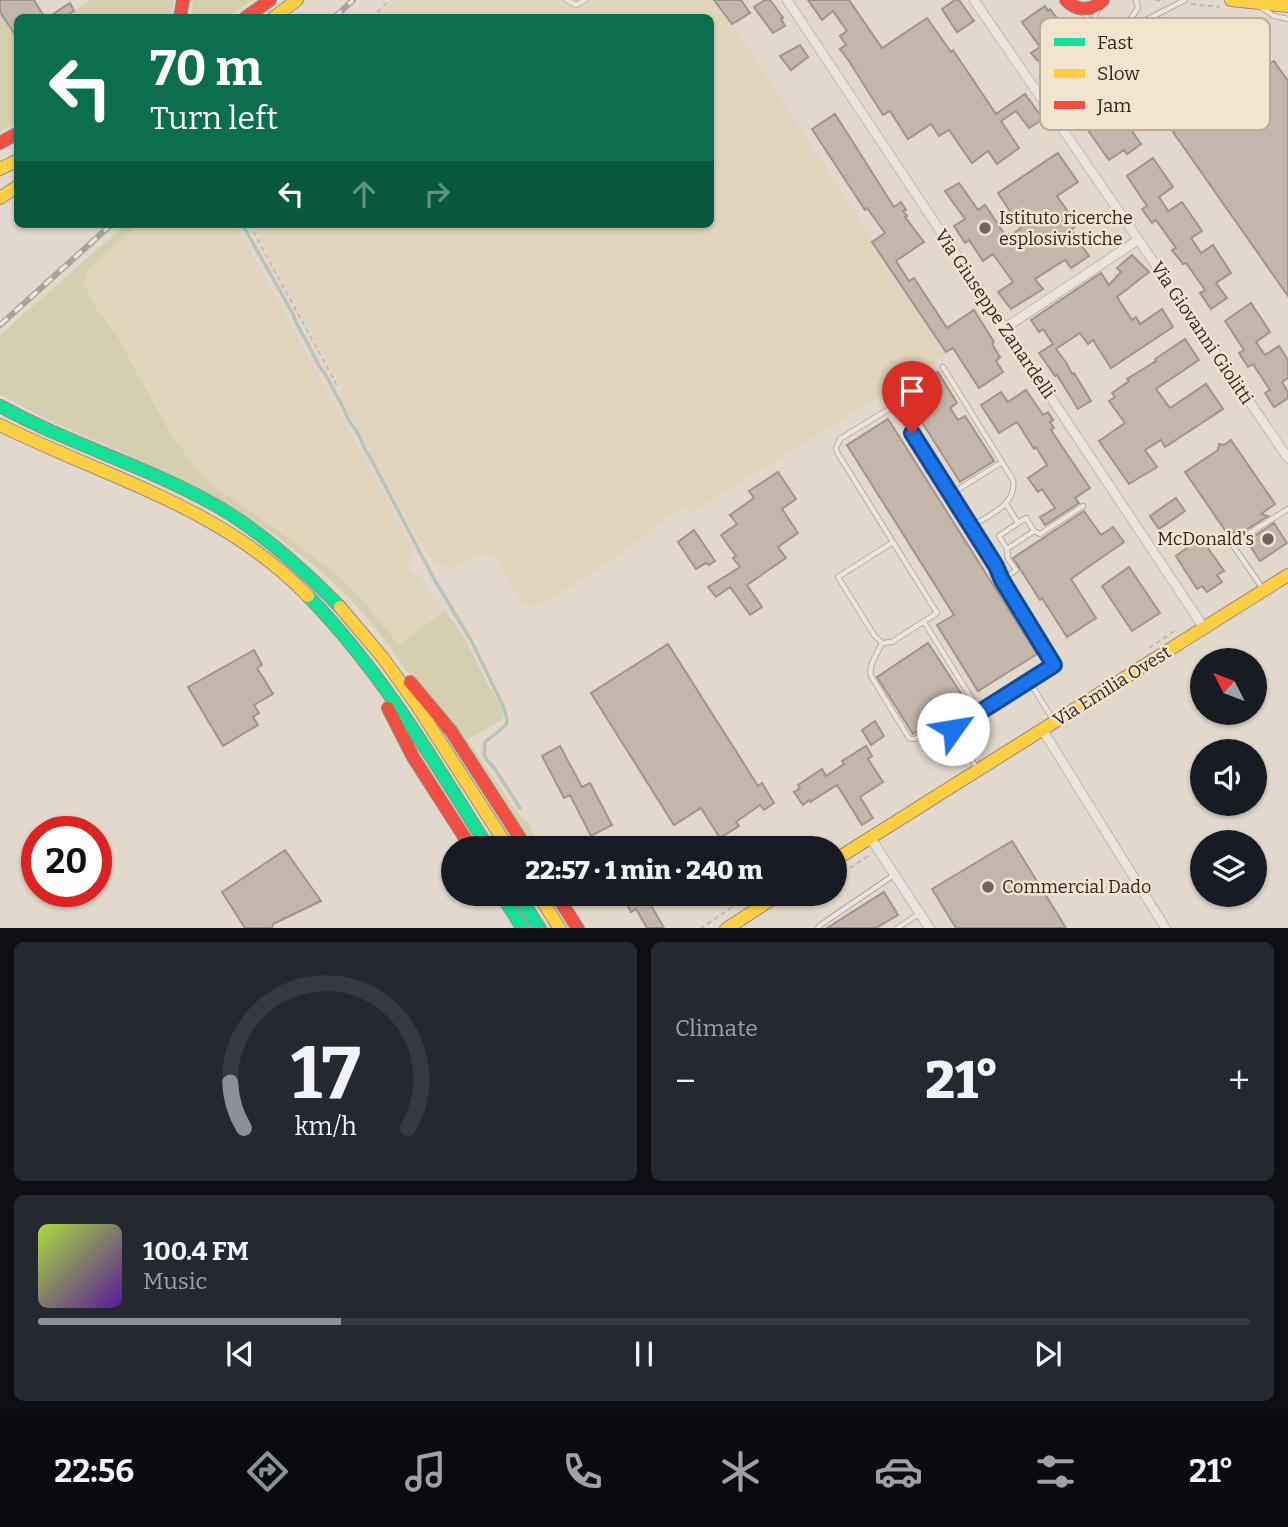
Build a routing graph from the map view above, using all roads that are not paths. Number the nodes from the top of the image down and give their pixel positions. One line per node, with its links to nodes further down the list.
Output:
1 (270, 0): 15 (main road)
2 (297, 0): 16 (main road)
3 (567, 0): 4 (lane)
4 (586, 0)
5 (787, 0): 25 (street, Via Giuseppe Zanardelli)
6 (974, 0): 22 (street, Via Giovanni Giolitti)
7 (1136, 0): 19 (lane)
8 (1231, 0): 12 (main road)
9 (1066, 1): 14 (main road)
10 (1103, 1): 14 (main road); 18 (lane)
11 (1182, 1): 20 (lane)
12 (1249, 2): 13 (main road); 21 (lane)
13 (1288, 6)
14 (1080, 10): 17 (lane)
15 (251, 14)
16 (278, 14)
17 (1087, 18)
18 (1094, 18)
19 (1131, 18)
20 (1149, 18)
21 (1288, 19)
22 (1040, 97)
23 (1063, 130): 24 (street, Via Giovanni Giolitti)
24 (1138, 240): 25 (street); 29 (street, Via Giovanni Giolitti)
25 (1004, 328): 46 (street, Via Giuseppe Zanardelli)
26 (943, 367): 30 (lane)
27 (0, 405): 42 (main road)
28 (0, 425): 40 (main road)
29 (1288, 458)
30 (1002, 462): 31 (lane); 32 (lane)
31 (951, 494): 36 (lane); 38 (lane)
32 (1006, 503): 35 (lane); 36 (lane)
33 (1083, 506): 37 (lane)
34 (1288, 509): 44 (lane)
35 (1018, 523): 37 (lane); 39 (lane)
36 (971, 527): 43 (lane)
37 (1034, 531): 39 (lane)
38 (893, 542): 45 (lane); 47 (lane)
39 (1007, 548): 43 (lane)
40 (285, 573): 54 (main road); 55 (main road)
41 (1288, 575): 44 (main road, Via Emilia Ovest)
42 (315, 578): 56 (main road); 57 (main road)
43 (1002, 580): 48 (lane)
44 (1264, 590): 46 (main road, Via Emilia Ovest)
45 (923, 622): 47 (lane); 49 (lane)
46 (1204, 628): 50 (main road, Via Emilia Ovest)
47 (883, 643): 51 (lane)
48 (1029, 681): 49 (lane); 50 (lane)
49 (981, 712): 51 (lane)
50 (1054, 722): 52 (main road, Via Emilia Ovest)
51 (953, 729): 53 (lane)
52 (1042, 729): 53 (main road, Via Emilia Ovest); 75 (street, Via Emilia Ovest)
53 (978, 770): 58 (main road, Via Emilia Ovest)
54 (464, 836)
55 (481, 836)
56 (500, 836)
57 (519, 836)
58 (870, 837): 59 (main road, Via Emilia Ovest); 60 (street)
59 (847, 852)
60 (894, 875): 66 (street); 72 (lane)
61 (509, 906): 67 (main road)
62 (526, 906): 68 (main road)
63 (546, 906): 69 (main road)
64 (564, 906): 70 (main road)
65 (762, 906): 71 (main road)
66 (920, 913): 73 (lane); 74 (street)
67 (522, 928)
68 (539, 928)
69 (559, 928)
70 (577, 928)
71 (728, 928)
72 (818, 928)
73 (898, 928)
74 (929, 928)
75 (1165, 928)

